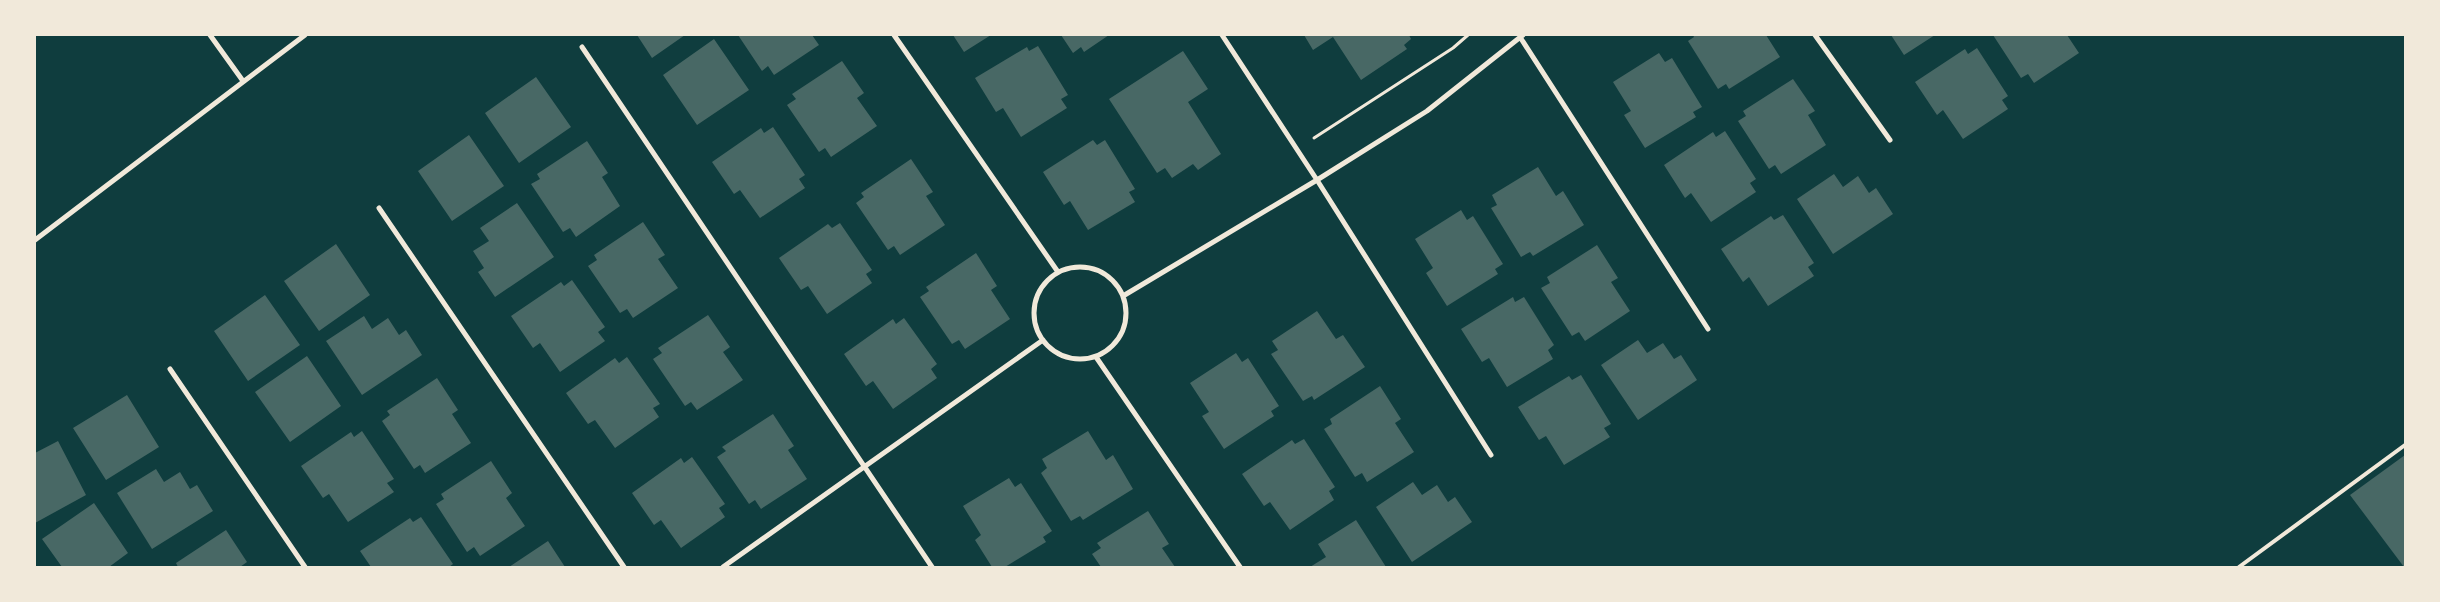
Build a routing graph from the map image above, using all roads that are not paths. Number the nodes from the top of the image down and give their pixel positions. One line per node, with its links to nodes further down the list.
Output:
1 (210, 35): 8 (street)
2 (305, 35): 8 (street)
3 (894, 35): 13 (street)
4 (1222, 35): 10 (street)
5 (1816, 35): 9 (street)
6 (1521, 36): 10 (street); 15 (street)
7 (582, 47): 21 (street)
8 (243, 81): 12 (street)
9 (1890, 140)
10 (1317, 180): 14 (street); 20 (street)
11 (380, 208): 23 (street)
12 (35, 240)
13 (1058, 272): 14 (street); 16 (street)
14 (1123, 296): 17 (street)
15 (1708, 329)
16 (1042, 340): 17 (street); 21 (street)
17 (1096, 357): 26 (street)
18 (170, 369): 22 (street)
19 (2405, 445): 27 (lane)
20 (1491, 455)
21 (865, 466): 24 (street); 25 (street)
22 (305, 567)
23 (624, 567)
24 (723, 567)
25 (932, 567)
26 (1240, 567)
27 (2240, 567)

